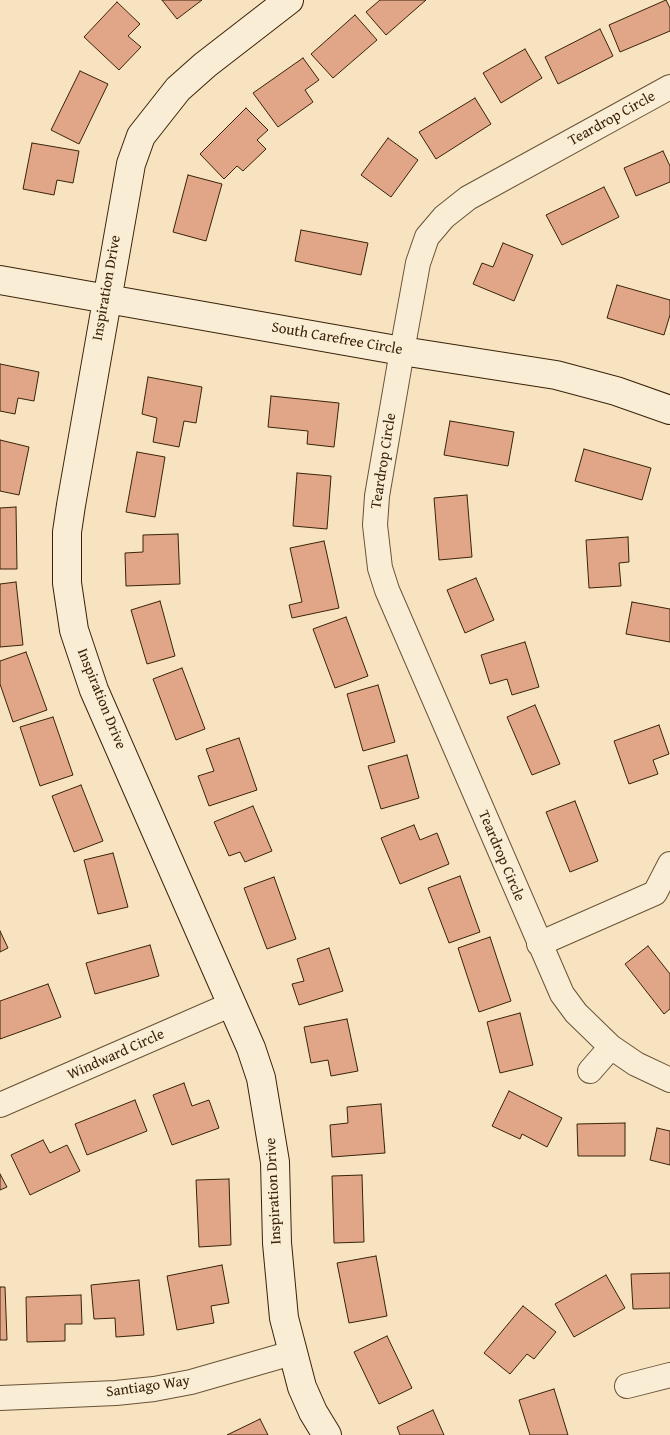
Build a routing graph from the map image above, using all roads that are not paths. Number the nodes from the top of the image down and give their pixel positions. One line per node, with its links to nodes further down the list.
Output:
1 (289, 0): 4 (street, Inspiration Drive)
2 (670, 87): 5 (street, Teardrop Circle)
3 (0, 280): 4 (street, South Carefree Circle)
4 (107, 297): 5 (street, South Carefree Circle); 9 (street, Inspiration Drive)
5 (402, 351): 6 (street, South Carefree Circle); 8 (street, Teardrop Circle)
6 (670, 410)
7 (670, 864): 8 (street)
8 (539, 944): 10 (street, Teardrop Circle)
9 (232, 1004): 13 (street, Windward Circle); 14 (street, Inspiration Drive)
10 (611, 1047): 11 (street); 12 (street, Teardrop Circle)
11 (590, 1071)
12 (670, 1080)
13 (0, 1105)
14 (292, 1353): 17 (street, Santiago Way); 18 (street, Inspiration Drive)
15 (670, 1375): 16 (street)
16 (627, 1386)
17 (0, 1398)
18 (327, 1435)

